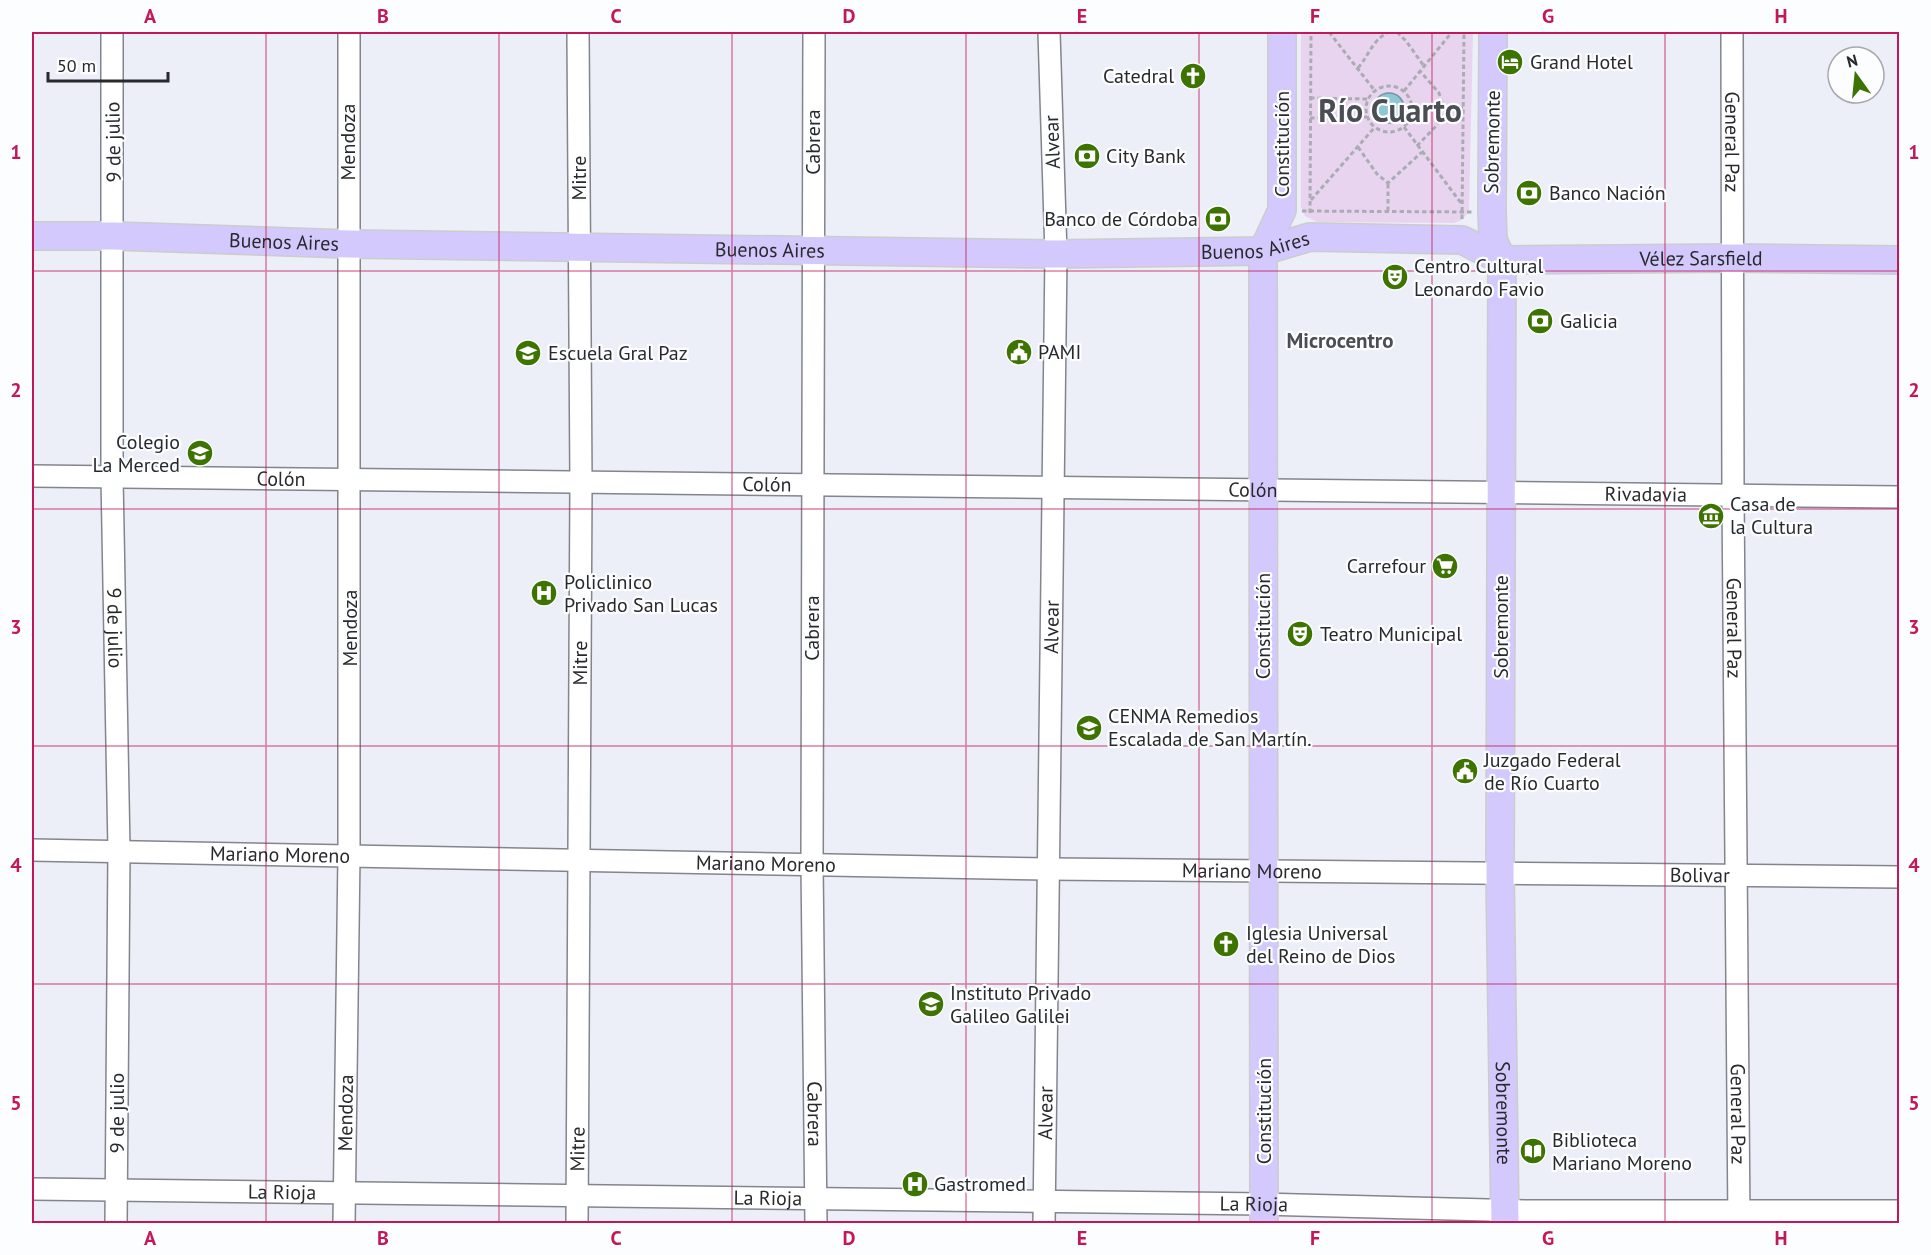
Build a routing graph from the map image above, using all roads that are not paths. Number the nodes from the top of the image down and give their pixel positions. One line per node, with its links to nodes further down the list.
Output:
1 (112, 32): 10 (street, 9 de julio)
2 (349, 32): 11 (street, Mendoza)
3 (578, 32): 12 (street, Mitre)
4 (814, 32): 13 (street, Cabrera)
5 (1048, 32): 15 (street, Alvear)
6 (1282, 32): 14 (main road, Constitución)
7 (1494, 32): 17 (main road, Sobremonte)
8 (1732, 32): 16 (street, General Paz)
9 (32, 236): 10 (main road, Buenos Aires)
10 (114, 236): 11 (main road, Buenos Aires); 20 (street, 9 de julio)
11 (348, 244): 12 (main road, Buenos Aires); 21 (street, Mendoza)
12 (579, 246): 13 (main road, Buenos Aires); 22 (street, Mitre)
13 (812, 250): 15 (main road, Buenos Aires); 23 (street, Cabrera)
14 (1263, 251): 15 (main road, Buenos Aires); 17 (main road, Buenos Aires); 25 (main road, Constitución)
15 (1056, 254): 24 (street, Alvear)
16 (1733, 258): 17 (main road, Vélez Sarsfield); 18 (main road, Vélez Sarsfield); 27 (street, General Paz)
17 (1502, 260): 26 (main road, Sobremonte)
18 (1899, 260)
19 (32, 476): 20 (street, Colón)
20 (112, 477): 21 (street, Colón); 30 (street, 9 de julio)
21 (350, 479): 22 (street, Colón); 31 (street, Mendoza)
22 (581, 483): 23 (street, Colón); 32 (street, Mitre)
23 (812, 485): 24 (street, Colón); 33 (street, Cabrera)
24 (1053, 489): 25 (street, Colón); 34 (street, Alvear)
25 (1262, 490): 26 (street, Colón); 35 (main road, Constitución)
26 (1502, 492): 27 (street, Rivadavia); 36 (main road, Sobremonte)
27 (1732, 496): 28 (street, Rivadavia); 37 (street, General Paz)
28 (1899, 497)
29 (32, 850): 30 (street, Mariano Moreno)
30 (119, 850): 31 (street, Mariano Moreno); 40 (street, 9 de julio)
31 (350, 855): 32 (street, Mariano Moreno); 41 (street, Mendoza)
32 (580, 860): 33 (street, Mariano Moreno); 42 (street, Mitre)
33 (812, 864): 34 (street, Mariano Moreno); 43 (street, Cabrera)
34 (1048, 869): 35 (street, Mariano Moreno); 44 (street, Alvear)
35 (1265, 871): 36 (street, Mariano Moreno); 46 (main road, Constitución)
36 (1500, 873): 37 (street, Bolivar); 47 (main road, Sobremonte)
37 (1737, 876): 38 (street, Bolivar); 48 (street, General Paz)
38 (1899, 877)
39 (32, 1189): 40 (street, La Rioja)
40 (117, 1190): 41 (street, La Rioja); 49 (street, 9 de julio)
41 (344, 1193): 42 (street, La Rioja); 50 (street, Mendoza)
42 (577, 1196): 43 (street, La Rioja); 51 (street, Mitre)
43 (816, 1198): 44 (street, La Rioja); 52 (street, Cabrera)
44 (1044, 1201): 46 (street, La Rioja); 53 (street, Alvear)
45 (1899, 1211): 48 (street, La Rioja)
46 (1264, 1214): 47 (street, La Rioja)
47 (1505, 1217): 48 (street, La Rioja)
48 (1739, 1218)
49 (116, 1224)
50 (344, 1224)
51 (577, 1224)
52 (816, 1224)
53 (1044, 1224)

